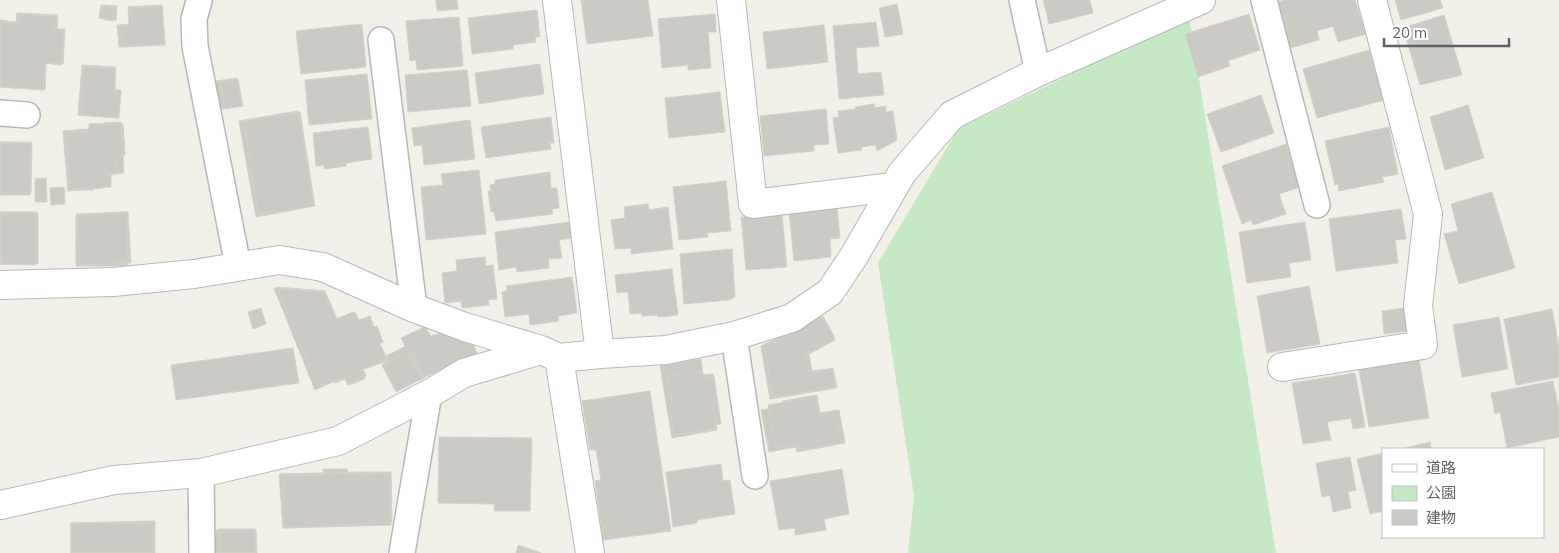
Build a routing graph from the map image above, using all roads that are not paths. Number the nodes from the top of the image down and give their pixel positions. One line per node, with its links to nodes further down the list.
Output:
1 (557, 0): 19 (street)
2 (731, 0): 12 (street)
3 (1022, 0): 9 (lane)
4 (1201, 0): 9 (street)
5 (1264, 0): 13 (lane)
6 (1372, 0): 20 (street)
7 (198, 1): 14 (lane)
8 (382, 40): 16 (lane)
9 (1038, 72): 12 (street)
10 (0, 113): 11 (lane)
11 (27, 115)
12 (893, 187): 17 (street)
13 (1318, 205)
14 (238, 266): 15 (street); 16 (street)
15 (0, 286)
16 (414, 308): 18 (street)
17 (734, 336): 19 (street); 23 (lane)
18 (550, 354): 19 (street); 21 (street); 27 (street)
19 (600, 354)
20 (1282, 367)
21 (428, 394): 22 (street); 26 (lane)
22 (201, 473): 24 (street); 25 (lane)
23 (755, 476)
24 (0, 505)
25 (202, 553)
26 (402, 553)
27 (590, 553)

